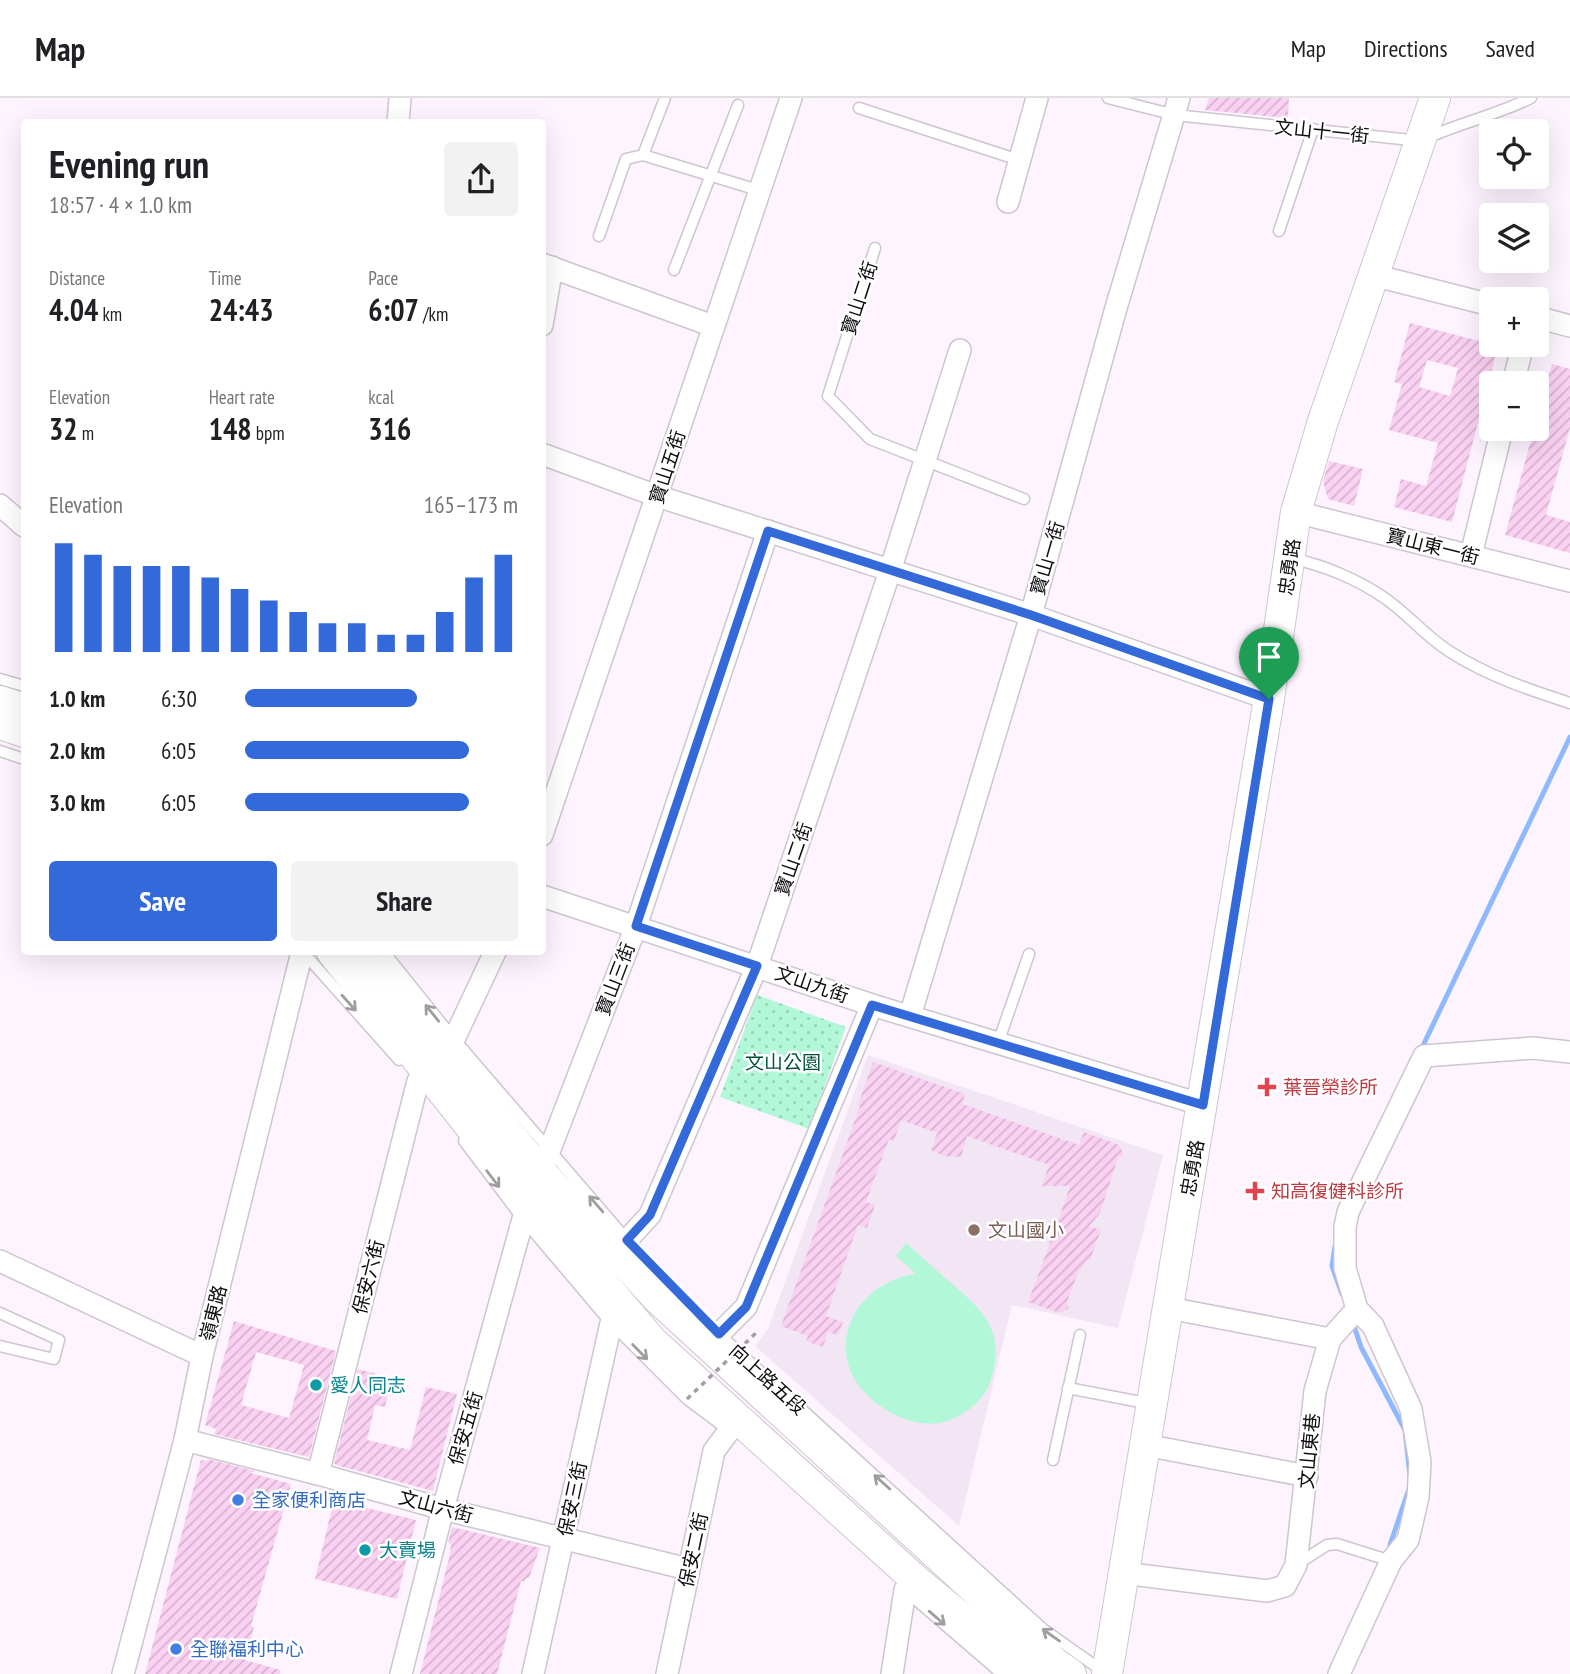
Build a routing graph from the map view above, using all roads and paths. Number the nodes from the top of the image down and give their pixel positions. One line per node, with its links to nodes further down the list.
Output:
1 (400, 98): 11 (street)
2 (664, 98): 14 (lane)
3 (791, 98): 17 (street, 寶山五街)
4 (1037, 98): 15 (street)
5 (1108, 98): 9 (lane, 文山十一街)
6 (1435, 98): 13 (main road, 忠勇路)
7 (1531, 98): 13 (lane)
8 (738, 105): 16 (lane)
9 (1177, 107): 12 (lane, 文山十一街); 43 (street, 寶山一街)
10 (859, 108): 15 (lane)
11 (397, 119)
12 (1313, 129): 13 (lane, 文山十一街); 19 (lane)
13 (1420, 141): 24 (main road, 忠勇路)
14 (643, 155): 16 (lane); 20 (lane)
15 (1019, 160): 18 (street)
16 (710, 175): 17 (lane); 23 (lane)
17 (761, 191): 27 (street, 寶山五街)
18 (1008, 202)
19 (1279, 231)
20 (599, 236)
21 (875, 248): 32 (lane, 寶山二街)
22 (547, 265): 27 (street)
23 (674, 270)
24 (1373, 275): 25 (street); 36 (main road, 忠勇路)
25 (1479, 302)
26 (1549, 320): 28 (street)
27 (713, 326): 33 (street, 寶山五街)
28 (1570, 326)
29 (960, 351): 32 (street, 寶山二街)
30 (1499, 441): 39 (street)
31 (546, 455): 33 (street)
32 (924, 461): 34 (lane, 寶山二街); 41 (street, 寶山二街)
33 (657, 496): 38 (street); 54 (street, 寶山五街)
34 (1024, 499)
35 (0, 505): 37 (street)
36 (1296, 512): 39 (street, 寶山東一街); 40 (main road, 忠勇路)
37 (21, 523)
38 (768, 531): 41 (street); 56 (street, 寶山三街)
39 (1471, 555): 42 (street, 寶山東一街)
40 (1290, 559): 46 (main road, 忠勇路); 48 (lane)
41 (890, 571): 43 (street); 64 (street, 寶山二街)
42 (1570, 582)
43 (1031, 615): 46 (street); 66 (street, 寶山一街)
44 (0, 679): 45 (lane)
45 (21, 685)
46 (1269, 699): 71 (main road, 忠勇路)
47 (0, 701): 49 (main road)
48 (1570, 703)
49 (21, 708)
50 (0, 724): 51 (main road)
51 (21, 731)
52 (0, 751): 53 (lane)
53 (21, 758)
54 (546, 823)
55 (546, 897): 56 (street, 文山九街)
56 (636, 926): 64 (street, 文山九街); 73 (street, 寶山三街)
57 (1029, 954): 68 (lane)
58 (302, 955): 85 (street, 嶺東路)
59 (306, 955): 70 (lane, one-way to 70)
60 (335, 955): 73 (main road, 向上路五段)
61 (360, 955): 73 (main road, 向上路五段)
62 (386, 955): 67 (lane, 向上路五段, one-way to 62)
63 (494, 955): 67 (street)
64 (757, 966): 65 (street, 文山九街); 74 (street, 寶山二街)
65 (872, 1005): 66 (street, 文山九街); 81 (street)
66 (910, 1016): 68 (street, 文山九街)
67 (454, 1039): 73 (lane, 向上路五段)
68 (998, 1043): 71 (street, 文山九街)
69 (1570, 1052): 77 (street)
70 (422, 1086): 93 (street, 保安六街)
71 (1203, 1105): 76 (main road, 忠勇路)
72 (458, 1134): 73 (lane, 向上路五段, one-way to 73)
73 (536, 1185): 74 (lane, 向上路五段, one-way to 73); 79 (lane, 向上路五段); 95 (street, 保安五街); 108 (main road, 向上路五段); 109 (main road, 向上路五段)
74 (627, 1240): 81 (lane, 向上路五段)
75 (0, 1261): 85 (street)
76 (1169, 1308): 83 (street); 88 (main road, 忠勇路)
77 (1357, 1309): 83 (street); 97 (street)
78 (0, 1312): 84 (lane)
79 (611, 1324): 87 (lane, 向上路五段, one-way to 87); 96 (street, 保安三街)
80 (759, 1330): 87 (path, bridge)
81 (719, 1334): 110 (lane, 向上路五段, one-way to 81)
82 (1080, 1335): 86 (lane)
83 (1330, 1339): 94 (street, 文山東巷)
84 (0, 1346)
85 (202, 1356): 90 (street, 嶺東路)
86 (1068, 1388): 88 (lane); 92 (lane)
87 (687, 1399): 89 (lane, 向上路五段)
88 (1152, 1404): 91 (main road, 忠勇路)
89 (734, 1435): 99 (street, 保安二街)
90 (185, 1440): 93 (street, 文山六街); 102 (street, 嶺東路)
91 (1145, 1445): 94 (street); 100 (main road, 忠勇路)
92 (1054, 1460)
93 (318, 1474): 95 (street, 文山六街)
94 (1307, 1476): 98 (street, 文山東巷)
95 (443, 1509): 96 (street, 文山六街); 103 (street, 保安五街)
96 (564, 1538): 99 (street, 文山六街); 104 (street, 保安三街)
97 (1391, 1561): 98 (lane, 文山東巷); 111 (street)
98 (1296, 1565): 100 (street, 文山東巷)
99 (688, 1569): 105 (street, 保安二街)
100 (1123, 1573): 110 (main road, 忠勇路)
101 (901, 1586): 106 (street); 107 (lane, one-way to 107)
102 (123, 1674)
103 (401, 1674)
104 (533, 1674)
105 (667, 1674)
106 (892, 1674)
107 (1002, 1674)
108 (1030, 1674)
109 (1071, 1674)
110 (1107, 1674)
111 (1339, 1674)

